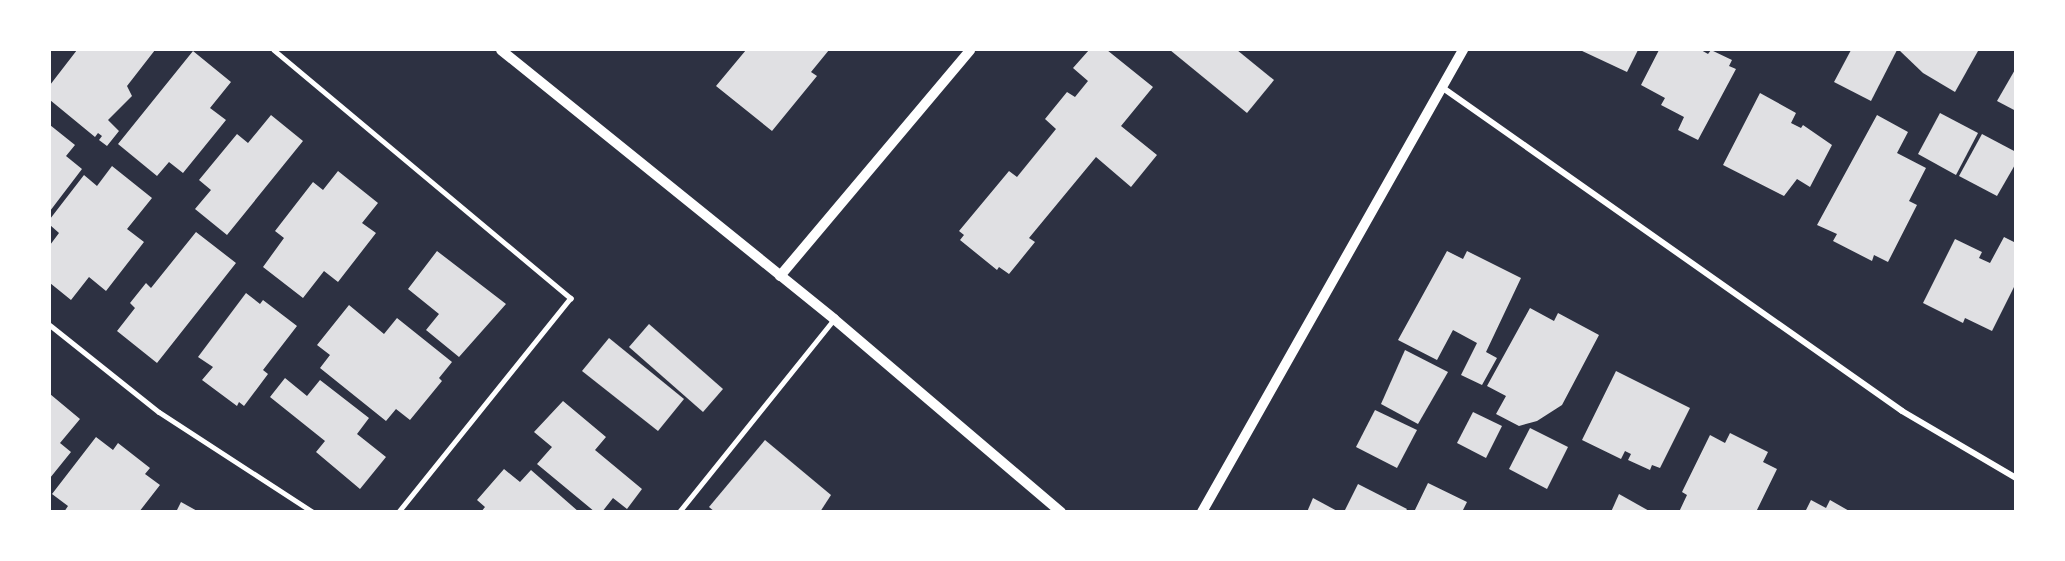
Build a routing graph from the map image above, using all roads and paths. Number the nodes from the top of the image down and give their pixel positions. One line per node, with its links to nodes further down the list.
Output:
1 (274, 50): 11 (lane)
2 (501, 50): 6 (street)
3 (970, 50): 6 (street)
4 (1463, 50): 5 (street)
5 (1443, 88): 9 (street); 14 (street)
6 (780, 276): 7 (street)
7 (834, 319): 12 (lane); 13 (street)
8 (50, 325): 10 (lane)
9 (2016, 478)
10 (313, 512)
11 (399, 512)
12 (679, 512)
13 (1061, 512)
14 (1202, 512)

